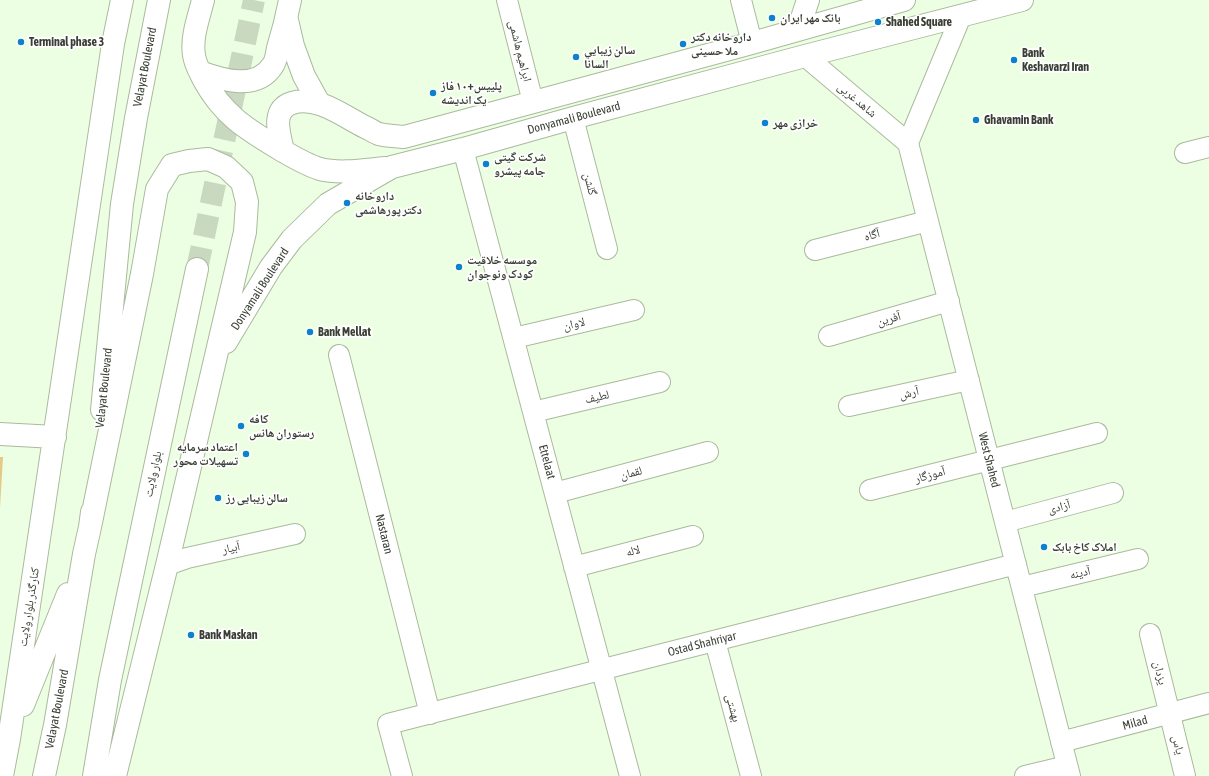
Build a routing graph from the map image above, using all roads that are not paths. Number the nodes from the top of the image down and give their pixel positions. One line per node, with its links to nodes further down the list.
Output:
1 (122, 0): 40 (main road, کنارگذر بلوار ولایت)
2 (159, 0): 47 (main road, Velayat Boulevard)
3 (203, 0): 14 (main road)
4 (507, 0): 15 (street, ابراهیم هاشمی)
5 (741, 0): 12 (street)
6 (808, 0): 11 (main road)
7 (904, 0): 11 (main road)
8 (1022, 0): 10 (main road, Donyamali Boulevard)
9 (288, 9): 14 (main road); 16 (main road)
10 (961, 16): 13 (main road, Donyamali Boulevard); 18 (street)
11 (798, 30): 12 (main road)
12 (752, 43): 15 (main road)
13 (805, 56): 17 (main road, Donyamali Boulevard); 18 (street, شاهد غربی)
14 (200, 72): 21 (main road)
15 (533, 102): 16 (main road)
16 (319, 103): 21 (main road)
17 (573, 118): 20 (main road, Donyamali Boulevard); 25 (street, گلشن)
18 (908, 143): 24 (street, West Shahed)
19 (1209, 147): 22 (street)
20 (463, 149): 23 (main road, Donyamali Boulevard); 31 (street, Ettelaat)
21 (283, 151): 23 (main road)
22 (1185, 153)
23 (392, 167): 33 (main road, Donyamali Boulevard)
24 (928, 221): 26 (street, آگاه); 28 (street, West Shahed)
25 (607, 249)
26 (815, 250)
27 (197, 269): 67 (main road, بلوار ولایت)
28 (949, 301): 30 (street, آفرین); 34 (street, West Shahed)
29 (634, 310): 31 (street, لاوان)
30 (829, 336)
31 (514, 338): 37 (street, Ettelaat)
32 (339, 355): 61 (street, Nastaran)
33 (213, 366): 47 (main road); 52 (main road)
34 (969, 380): 36 (street, آرش); 42 (street, West Shahed)
35 (660, 382): 37 (street, لطیف)
36 (849, 406)
37 (533, 412): 44 (street, Ettelaat)
38 (1097, 433): 42 (street, آموزگار)
39 (0, 434): 40 (main road)
40 (55, 437): 62 (main road, کنارگذر بلوار ولایت)
41 (708, 452): 44 (street, لقمان)
42 (989, 459): 43 (street, آموزگار); 46 (street, West Shahed)
43 (870, 490)
44 (555, 493): 54 (street, Ettelaat)
45 (1113, 493): 46 (street, آزادی)
46 (1005, 522): 53 (street, West Shahed)
47 (90, 527): 50 (main road, Velayat Boulevard)
48 (295, 534): 52 (street, آبیار)
49 (693, 536): 54 (street, لاله)
50 (84, 554): 62 (main road); 66 (main road, Velayat Boulevard)
51 (1138, 559): 55 (street, آدینه)
52 (167, 564): 68 (main road)
53 (1016, 564): 55 (street, West Shahed); 57 (street, Ostad Shahriyar)
54 (574, 567): 58 (street, Ettelaat)
55 (1022, 587): 63 (street, West Shahed)
56 (1150, 634): 60 (street, یزدان)
57 (715, 641): 58 (street, Ostad Shahriyar); 71 (street, بهشتی)
58 (602, 670): 61 (street, Ostad Shahriyar); 70 (street, Ettelaat)
59 (1209, 703): 60 (street, Milad)
60 (1170, 713): 63 (street, Milad); 73 (street, یاس)
61 (430, 714): 69 (street, Ostad Shahriyar)
62 (9, 739): 65 (main road, کنارگذر بلوار ولایت)
63 (1062, 742): 64 (street, West Shahed)
64 (1069, 771): 72 (street)
65 (2, 776)
66 (44, 776)
67 (94, 776)
68 (115, 776)
69 (402, 776)
70 (630, 776)
71 (751, 776)
72 (1025, 776)
73 (1185, 776)

